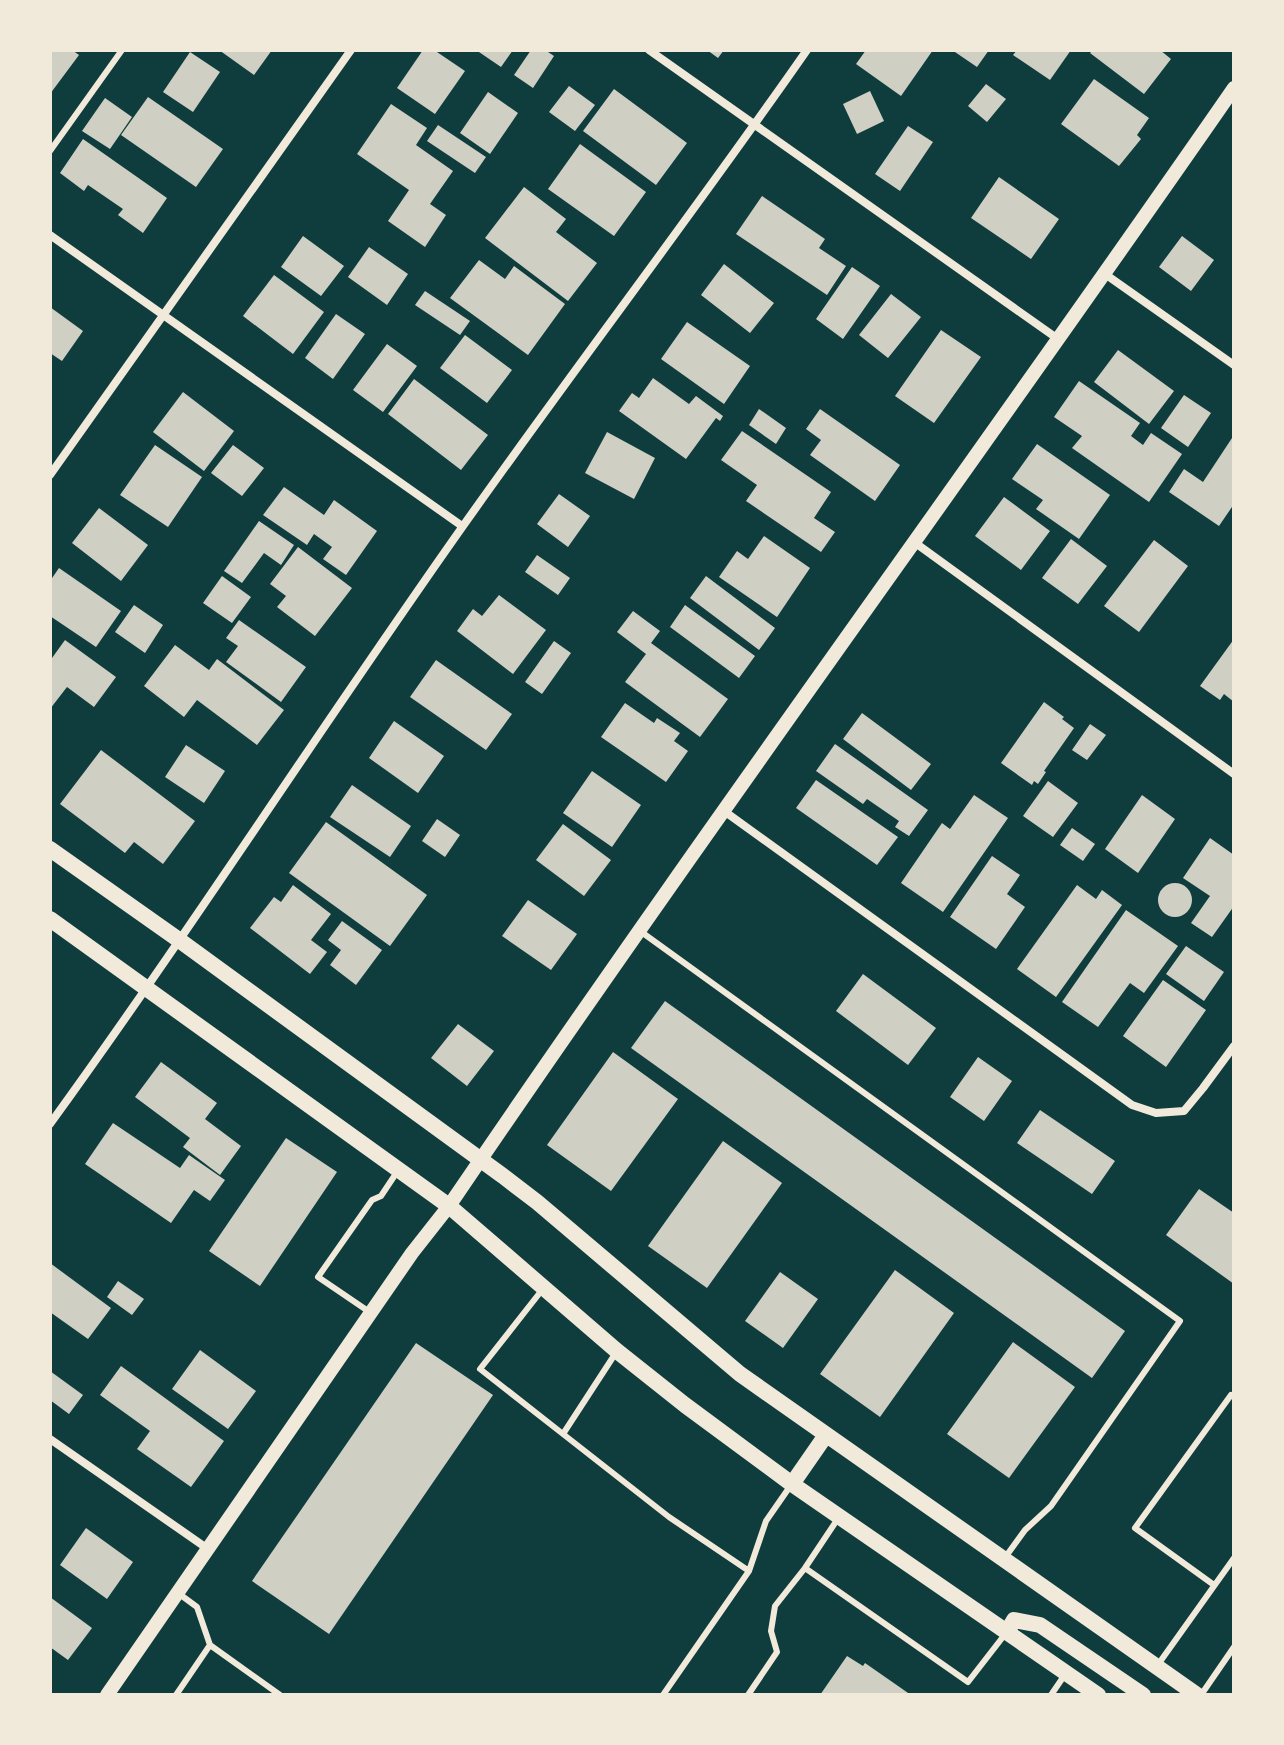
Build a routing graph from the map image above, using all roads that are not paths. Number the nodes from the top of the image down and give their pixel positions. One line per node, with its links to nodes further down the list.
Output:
1 (122, 50): 7 (lane)
2 (351, 50): 10 (street)
3 (649, 50): 6 (street)
4 (807, 50): 6 (street)
5 (1234, 88): 9 (street)
6 (755, 125): 11 (street); 14 (street)
7 (50, 151)
8 (50, 235): 10 (street)
9 (1105, 274): 11 (street); 12 (street)
10 (164, 315): 13 (street); 14 (street)
11 (1058, 339): 15 (street)
12 (1234, 365)
13 (50, 475)
14 (462, 526): 21 (street)
15 (913, 542): 16 (street); 17 (street)
16 (1234, 774)
17 (724, 811): 20 (street); 23 (street)
18 (50, 849): 21 (main road)
19 (50, 919): 22 (main road)
20 (640, 931): 25 (street); 39 (lane)
21 (179, 940): 22 (street); 25 (main road)
22 (147, 988): 24 (street); 26 (main road)
23 (1234, 1046)
24 (50, 1124)
25 (480, 1159): 27 (street); 33 (main road)
26 (399, 1169): 27 (main road); 29 (lane)
27 (449, 1206): 28 (main road); 29 (street)
28 (544, 1287): 30 (main road); 32 (lane)
29 (371, 1313): 37 (street)
30 (617, 1351): 32 (lane); 35 (main road)
31 (1234, 1397): 42 (lane)
32 (563, 1434): 41 (lane)
33 (826, 1435): 35 (main road); 39 (main road)
34 (50, 1439): 37 (street)
35 (792, 1484): 36 (main road); 41 (lane)
36 (840, 1516): 40 (lane); 44 (main road)
37 (208, 1549): 43 (street)
38 (1234, 1558): 42 (lane)
39 (1004, 1559): 47 (main road)
40 (805, 1568): 44 (lane); 53 (lane)
41 (749, 1571): 52 (lane)
42 (1214, 1585): 47 (lane)
43 (178, 1593): 45 (lane); 49 (street)
44 (1007, 1632): 48 (main road); 56 (main road)
45 (210, 1645): 50 (lane); 51 (lane)
46 (1234, 1647): 57 (lane)
47 (1157, 1666): 57 (main road)
48 (1066, 1673): 54 (lane); 55 (main road)
49 (107, 1695)
50 (176, 1695)
51 (280, 1695)
52 (663, 1695)
53 (748, 1695)
54 (1051, 1695)
55 (1098, 1695)
56 (1143, 1695)
57 (1199, 1695)

